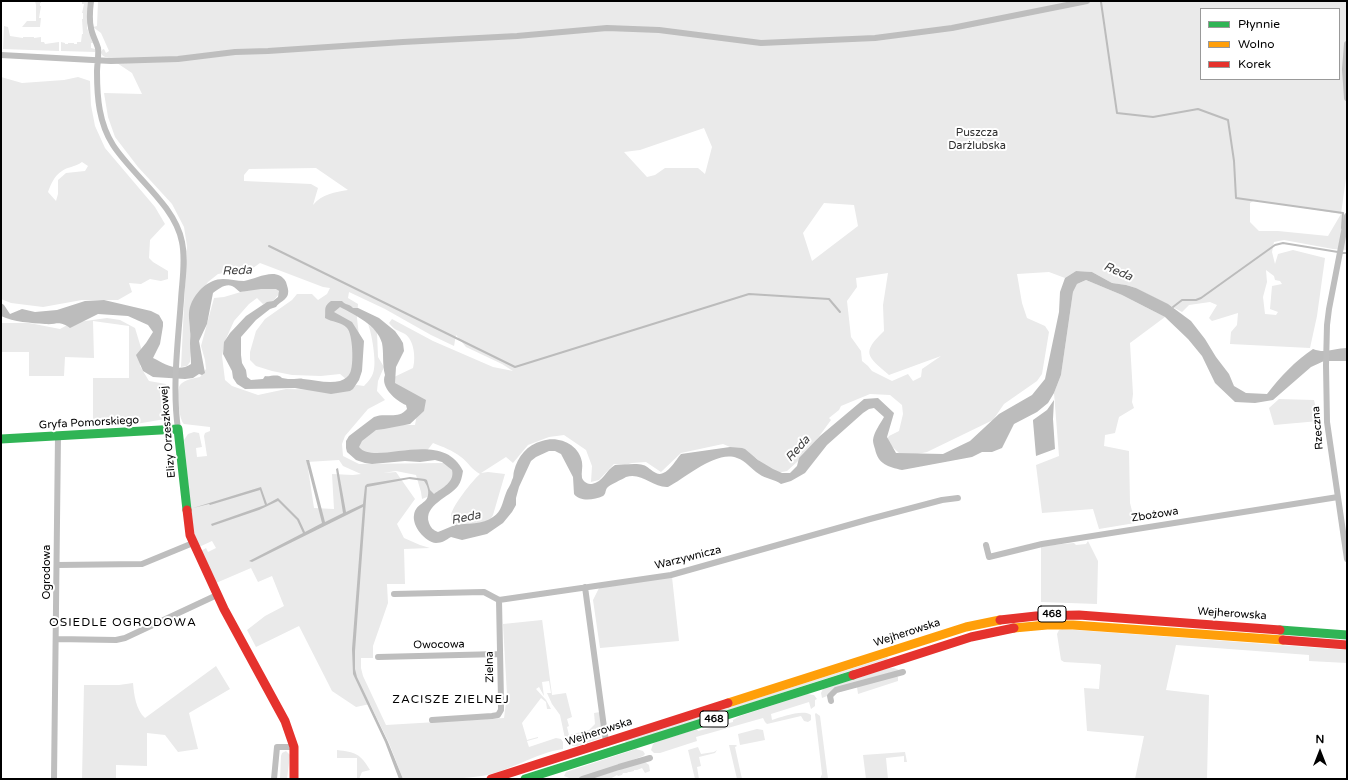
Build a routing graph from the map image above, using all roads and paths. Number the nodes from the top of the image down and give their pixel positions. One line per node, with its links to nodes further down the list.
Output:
1 (91, 1): 5 (street, Elizy Orzeszkowej)
2 (1087, 1): 5 (street)
3 (1347, 44): 6 (street)
4 (1, 56): 5 (street)
5 (98, 60): 8 (street, Elizy Orzeszkowej)
6 (1347, 98)
7 (1347, 216): 11 (street, Rzeczna)
8 (178, 429): 9 (main road, Gryfa Pomorskiego); 13 (main road, Elizy Orzeszkowej)
9 (58, 436): 10 (main road, Gryfa Pomorskiego); 16 (street, Ogrodowa)
10 (1, 439)
11 (1338, 497): 14 (street, Zbożowa); 15 (street, Rzeczna)
12 (958, 498): 17 (street, Warzywnicza)
13 (193, 543): 16 (street); 19 (main road, Elizy Orzeszkowej)
14 (986, 545)
15 (1347, 559)
16 (56, 565): 22 (street, Ogrodowa)
17 (585, 587): 20 (street, Warzywnicza); 29 (street)
18 (394, 594): 20 (street)
19 (218, 595): 22 (street); 30 (main road, Elizy Orzeszkowej)
20 (499, 600): 24 (street, Zielna)
21 (1347, 635): 29 (main road, Wejherowska / 468)
22 (56, 639): 32 (street, Ogrodowa)
23 (1347, 645): 36 (main road, Wejherowska / 468)
24 (500, 654): 25 (street, Owocowa); 28 (street, Zielna)
25 (378, 657)
26 (903, 672): 27 (street)
27 (830, 701)
28 (432, 720)
29 (606, 742): 35 (main road, Wejherowska / 468)
30 (294, 748): 33 (street); 34 (main road, Elizy Orzeszkowej)
31 (650, 758): 37 (street)
32 (54, 779)
33 (274, 779)
34 (294, 779)
35 (491, 779)
36 (525, 779)
37 (582, 779)

